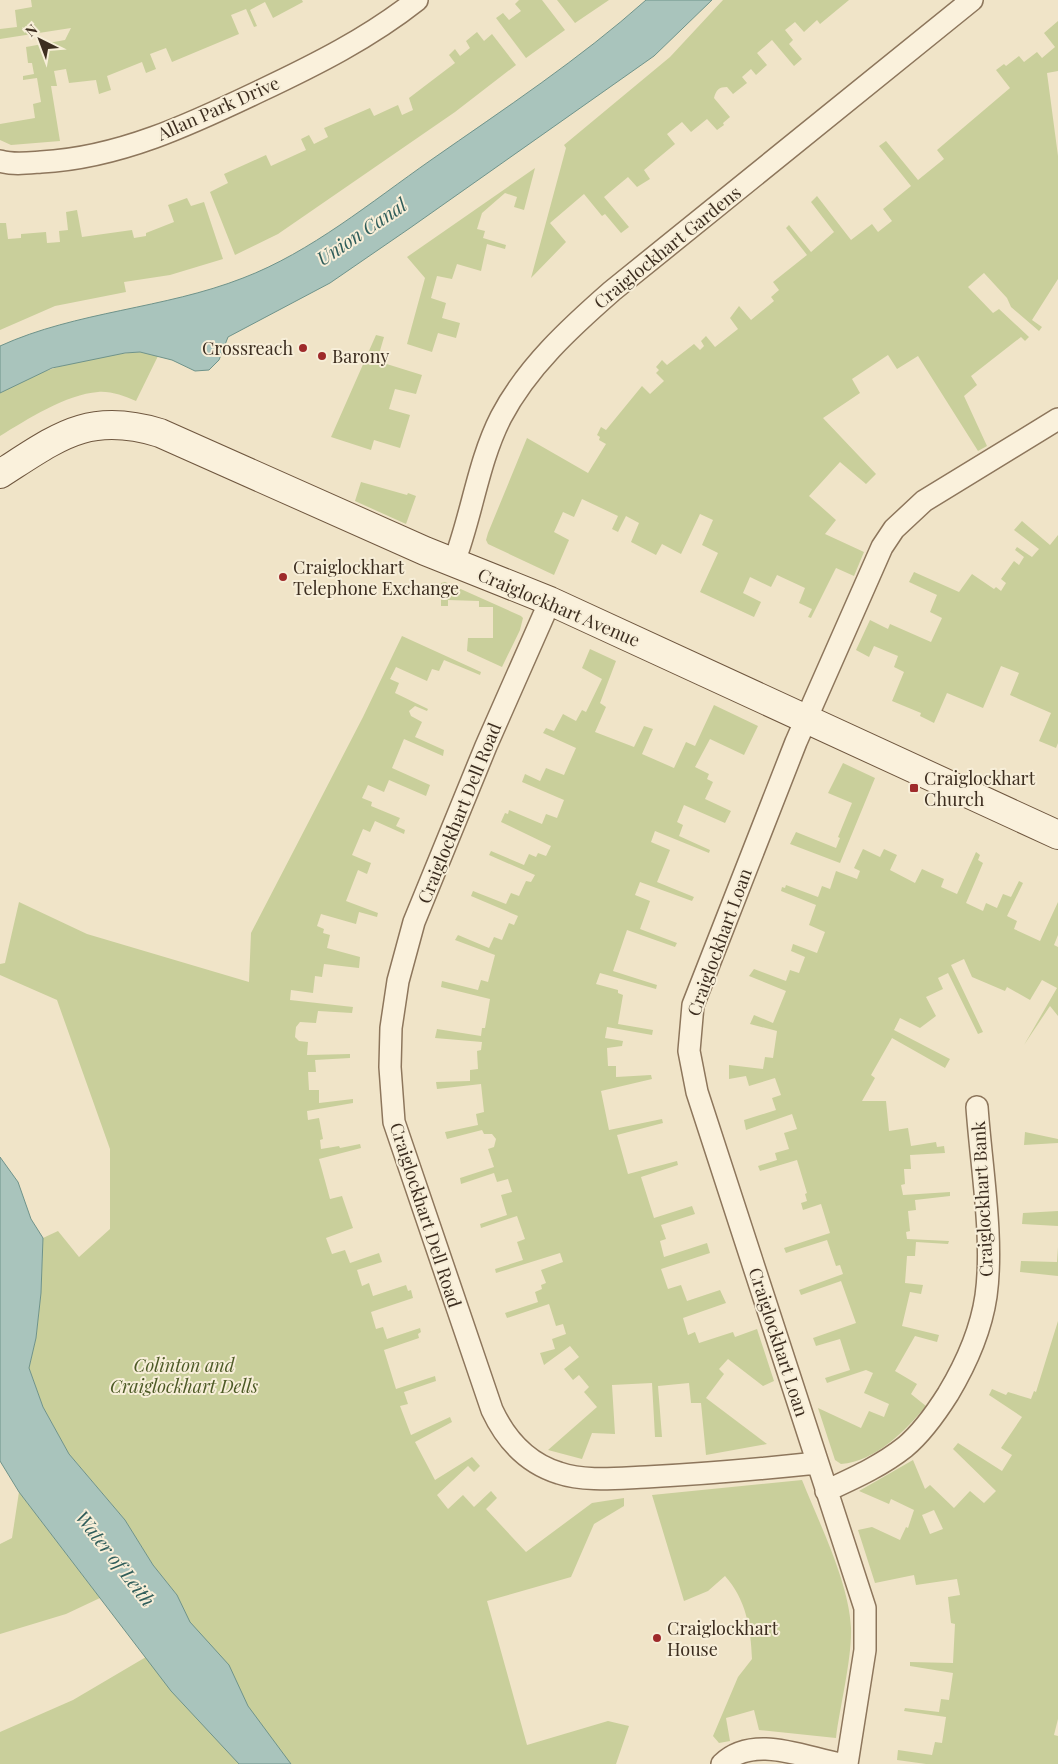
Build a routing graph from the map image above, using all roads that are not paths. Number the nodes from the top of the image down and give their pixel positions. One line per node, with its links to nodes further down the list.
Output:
1 (417, 0): 3 (street, Allan Park Drive)
2 (972, 0): 6 (street, Craiglockhart Gardens)
3 (0, 160)
4 (1058, 419): 8 (street, Craiglockhart Loan)
5 (0, 474): 6 (street, Craiglockhart Avenue)
6 (454, 562): 7 (street, Craiglockhart Avenue)
7 (550, 601): 8 (street, Craiglockhart Avenue); 11 (street, Craiglockhart Dell Road)
8 (806, 718): 9 (street, Craiglockhart Avenue); 11 (street, Craiglockhart Loan)
9 (1058, 835)
10 (977, 1107): 12 (street, Craiglockhart Bank)
11 (817, 1463): 12 (street, Craiglockhart Loan)
12 (826, 1491): 15 (street, Craiglockhart Loan)
13 (722, 1764): 14 (street)
14 (840, 1764)
15 (847, 1764)

